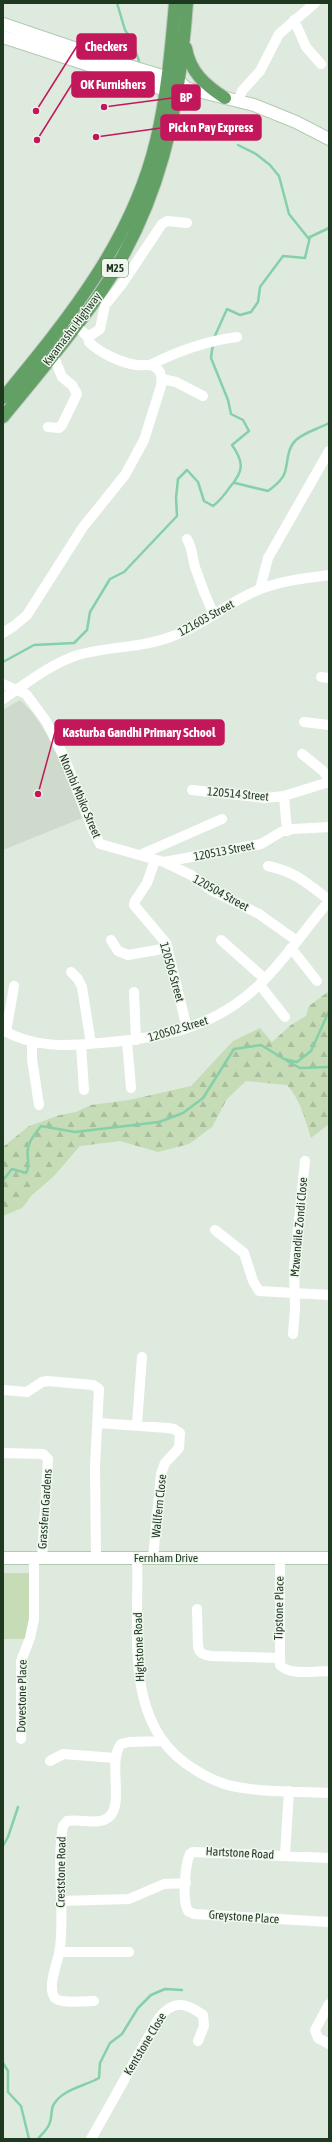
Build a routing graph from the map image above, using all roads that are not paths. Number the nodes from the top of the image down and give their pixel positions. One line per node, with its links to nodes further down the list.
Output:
1 (175, 3): 9 (main road, Kwamashu Highway / M25)
2 (187, 3): 7 (main road, Kwamashu Highway / M25)
3 (308, 5): 4 (street)
4 (294, 20): 8 (street); 11 (street)
5 (3, 24): 9 (street)
6 (3, 37): 9 (street)
7 (185, 39): 9 (main road, Kwamashu Highway / M25); 10 (main road)
8 (321, 64)
9 (175, 86): 10 (street); 14 (main road, Kwamashu Highway / M25)
10 (225, 98): 11 (street)
11 (238, 101): 12 (street)
12 (329, 139)
13 (187, 223): 15 (street)
14 (72, 322): 15 (street); 17 (main road, Kwamashu Highway / M25); 18 (main road, Kwamashu Highway / M25)
15 (88, 337): 19 (street)
16 (237, 337): 19 (street)
17 (48, 343): 18 (street); 22 (main road, Kwamashu Highway / M25)
18 (53, 355): 23 (main road, Kwamashu Highway / M25); 24 (street)
19 (150, 365): 20 (street)
20 (162, 379): 21 (street); 30 (street)
21 (203, 396)
22 (3, 398)
23 (3, 417)
24 (48, 427)
25 (329, 451): 28 (street)
26 (187, 539): 29 (street)
27 (329, 574): 28 (street, 121603 Street)
28 (260, 589): 29 (street, 121603 Street)
29 (214, 615): 32 (street, 121603 Street)
30 (3, 633)
31 (3, 684): 32 (street, Ntombi Mbiko Street)
32 (18, 689): 33 (street); 43 (street, Ntombi Mbiko Street)
33 (3, 699)
34 (304, 722): 35 (street)
35 (329, 725)
36 (302, 754): 37 (street)
37 (329, 780): 39 (street, 120514 Street)
38 (192, 790): 39 (street, 120514 Street)
39 (284, 796): 42 (street)
40 (222, 819): 43 (street)
41 (329, 827): 42 (street, 120513 Street)
42 (287, 831): 44 (street, 120513 Street)
43 (140, 855): 44 (street, 120504 Street)
44 (160, 861): 49 (street, 120504 Street); 50 (street, 120506 Street)
45 (268, 866): 46 (street)
46 (329, 901): 49 (street, 120502 Street)
47 (111, 940): 50 (street)
48 (221, 940): 53 (street)
49 (294, 944): 52 (street, 120504 Street); 53 (street, 120502 Street)
50 (168, 948): 57 (street, 120506 Street)
51 (71, 972): 61 (street)
52 (317, 981)
53 (263, 982): 56 (street); 57 (street, 120502 Street)
54 (14, 986): 58 (street)
55 (134, 992): 59 (street)
56 (285, 1017)
57 (187, 1028): 59 (street, 120502 Street)
58 (4, 1031): 60 (street, 120502 Street)
59 (131, 1040): 61 (street, 120502 Street); 62 (street)
60 (32, 1042): 61 (street, 120502 Street); 64 (street)
61 (86, 1044): 63 (street)
62 (131, 1088)
63 (84, 1090)
64 (39, 1105)
65 (305, 1161): 67 (street, Mzwandile Zondi Close)
66 (215, 1230): 67 (street)
67 (294, 1293): 68 (street); 69 (street, Mzwandile Zondi Close)
68 (329, 1295)
69 (293, 1334)
70 (142, 1357): 73 (street)
71 (3, 1390): 72 (street)
72 (98, 1423): 73 (street, Wallfern Close); 77 (street)
73 (137, 1424): 79 (street, Wallfern Close)
74 (3, 1453): 76 (street, Grassfern Gardens)
75 (3, 1558): 76 (street, Fernham Drive)
76 (38, 1558): 77 (street, Fernham Drive); 85 (street, Dovestone Place)
77 (96, 1558): 78 (street, Fernham Drive)
78 (137, 1558): 79 (street, Fernham Drive); 86 (street, Highstone Road)
79 (154, 1558): 80 (street, Fernham Drive)
80 (280, 1558): 81 (street, Fernham Drive); 83 (street, Tipstone Place)
81 (329, 1558)
82 (197, 1609): 83 (street, Tipstone Place)
83 (279, 1658): 84 (street, Tipstone Place)
84 (329, 1671)
85 (21, 1739)
86 (163, 1741): 87 (street); 89 (street, Highstone Road)
87 (115, 1758): 88 (street); 94 (street, Creststone Road)
88 (50, 1761)
89 (289, 1791): 90 (street, Highstone Road); 91 (street, Hartstone Road)
90 (329, 1793)
91 (285, 1855): 92 (street, Hartstone Road); 93 (street, Hartstone Road)
92 (329, 1858)
93 (186, 1883): 94 (street); 95 (street, Greystone Place)
94 (61, 1901): 96 (street, Creststone Road)
95 (329, 1922)
96 (59, 1952): 97 (street); 98 (street, Creststone Road)
97 (129, 1952)
98 (94, 2001)
99 (329, 2004): 101 (street)
100 (198, 2041): 102 (street, Kentstone Close)
101 (329, 2044)
102 (91, 2139)

